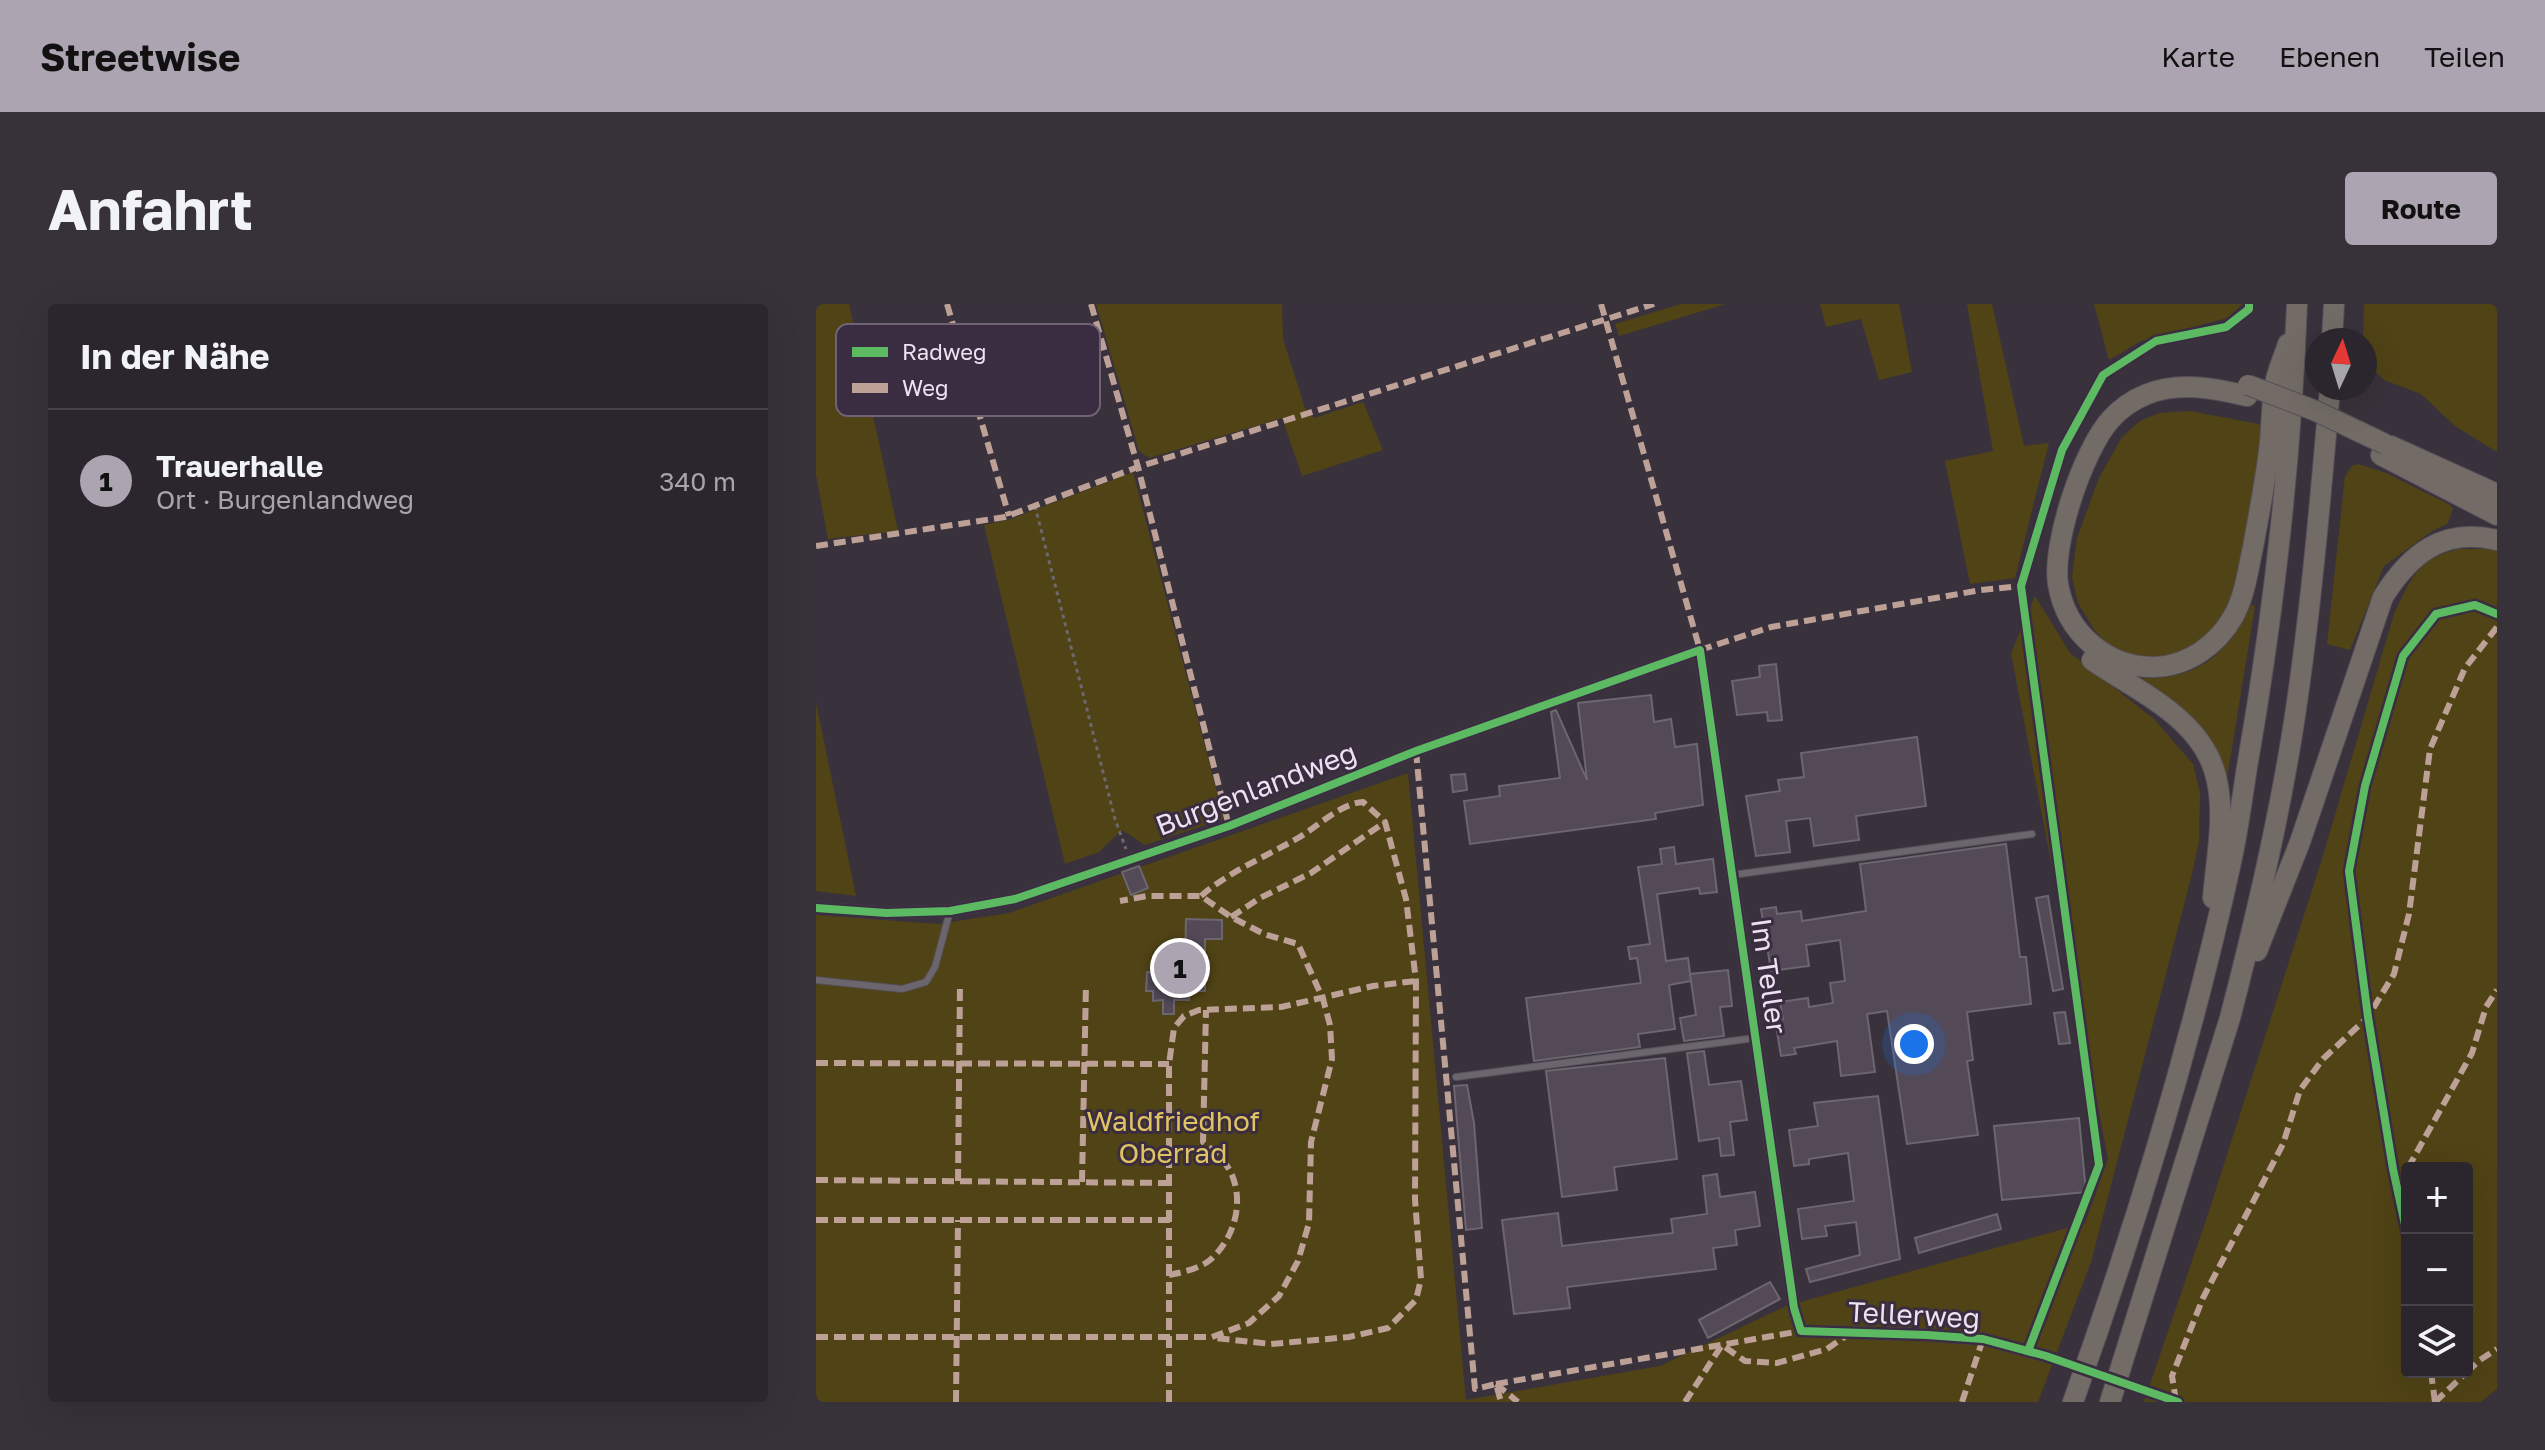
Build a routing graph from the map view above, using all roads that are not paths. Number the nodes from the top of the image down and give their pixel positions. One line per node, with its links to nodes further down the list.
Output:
1 (2334, 304): 3 (highway)
2 (2296, 313): 4 (highway); 15 (highway)
3 (2333, 328)
4 (2247, 391): 6 (highway, bridge); 15 (highway)
5 (2329, 400): 17 (highway)
6 (2383, 450): 7 (highway); 8 (highway)
7 (2497, 494)
8 (2497, 515)
9 (2497, 540): 17 (highway)
10 (1700, 650): 12 (street, Im Teller); 14 (street, Burgenlandweg)
11 (2032, 834): 12 (lane)
12 (1732, 875): 18 (street, Im Teller)
13 (816, 908): 14 (street, Burgenlandweg)
14 (950, 911): 16 (lane)
15 (2210, 950): 22 (highway)
16 (816, 980)
17 (2230, 1018): 23 (highway)
18 (1755, 1038): 19 (lane); 20 (street, Im Teller)
19 (1456, 1077)
20 (1794, 1308): 21 (street, Tellerweg)
21 (2046, 1356): 24 (lane, bridge)
22 (2073, 1402)
23 (2110, 1402)
24 (2177, 1402)

